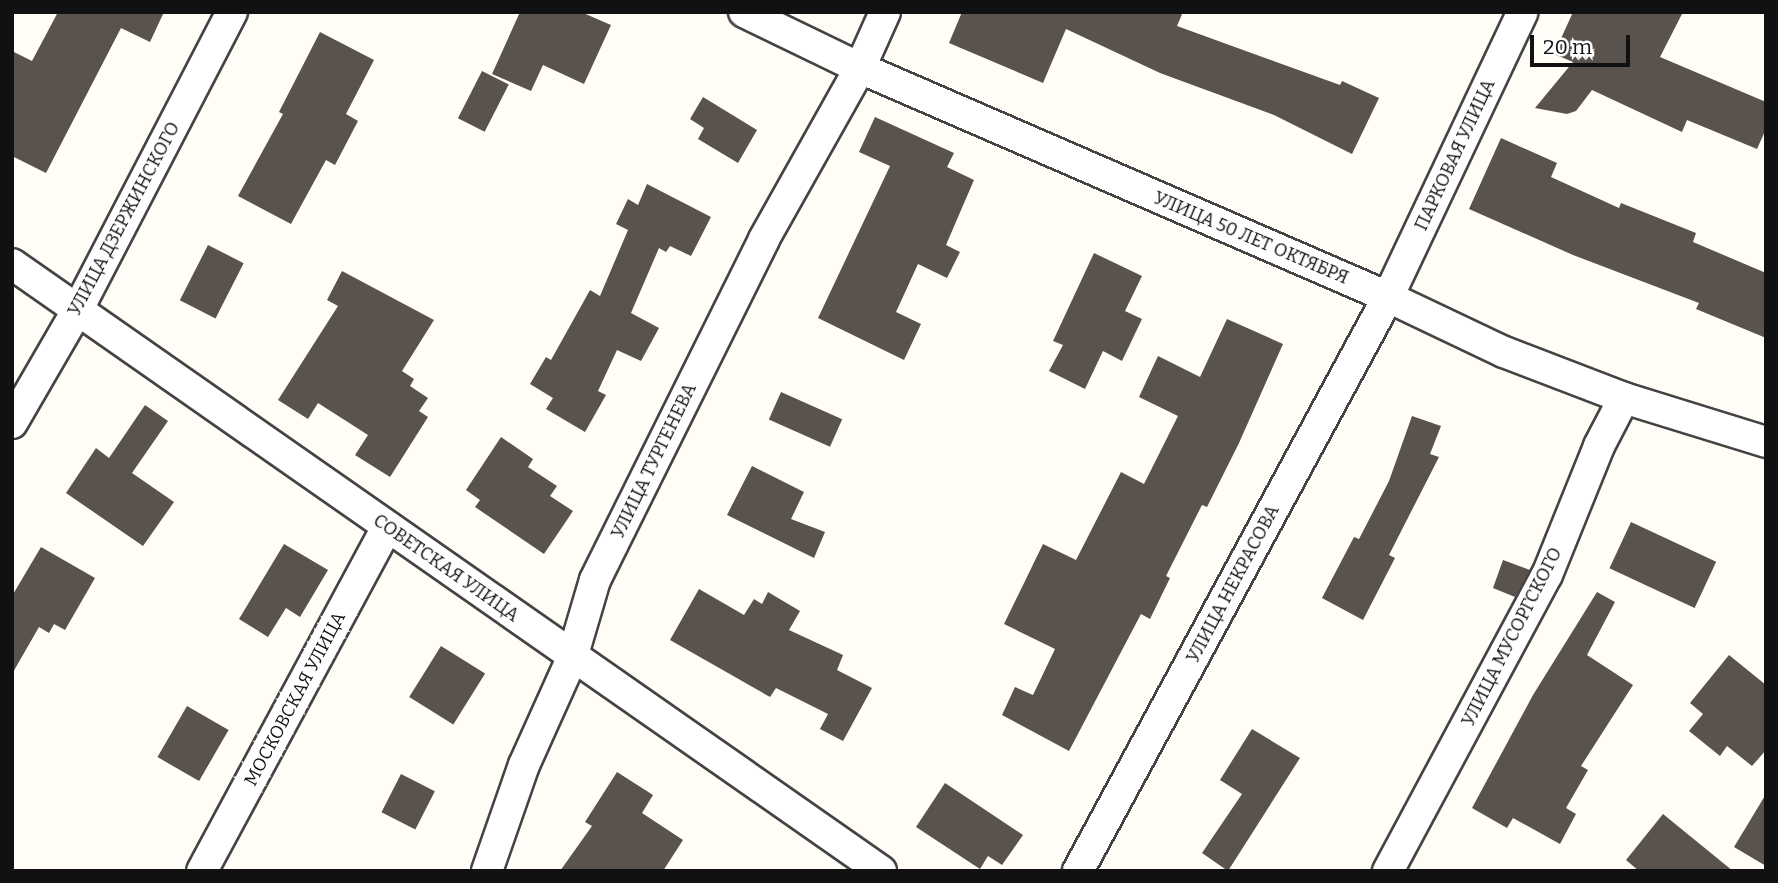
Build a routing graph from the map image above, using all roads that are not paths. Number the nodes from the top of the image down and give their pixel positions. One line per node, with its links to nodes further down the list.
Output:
1 (232, 12): 8 (street, УЛИЦА ДЗЕРЖИНСКОГО)
2 (744, 12): 5 (street, УЛИЦА 50 ЛЕТ ОКТЯБРЯ)
3 (885, 12): 5 (street, УЛИЦА ТУРГЕНЕВА)
4 (1523, 12): 7 (street, ПАРКОВАЯ УЛИЦА)
5 (860, 68): 7 (street, УЛИЦА 50 ЛЕТ ОКТЯБРЯ); 13 (street, УЛИЦА ТУРГЕНЕВА)
6 (12, 264): 8 (street, СОВЕТСКАЯ УЛИЦА)
7 (1388, 297): 9 (street, УЛИЦА 50 ЛЕТ ОКТЯБРЯ); 17 (street, УЛИЦА НЕКРАСОВА)
8 (78, 309): 10 (street, УЛИЦА ДЗЕРЖИНСКОГО); 12 (street, СОВЕТСКАЯ УЛИЦА)
9 (1624, 398): 11 (street, УЛИЦА 50 ЛЕТ ОКТЯБРЯ); 18 (street, УЛИЦА МУСОРГСКОГО)
10 (12, 423)
11 (1766, 442)
12 (387, 527): 13 (street, СОВЕТСКАЯ УЛИЦА); 14 (street, МОСКОВСКАЯ УЛИЦА)
13 (572, 658): 15 (street, УЛИЦА ТУРГЕНЕВА); 16 (street, СОВЕТСКАЯ УЛИЦА)
14 (202, 871)
15 (487, 871)
16 (881, 871)
17 (1078, 871)
18 (1388, 871)

